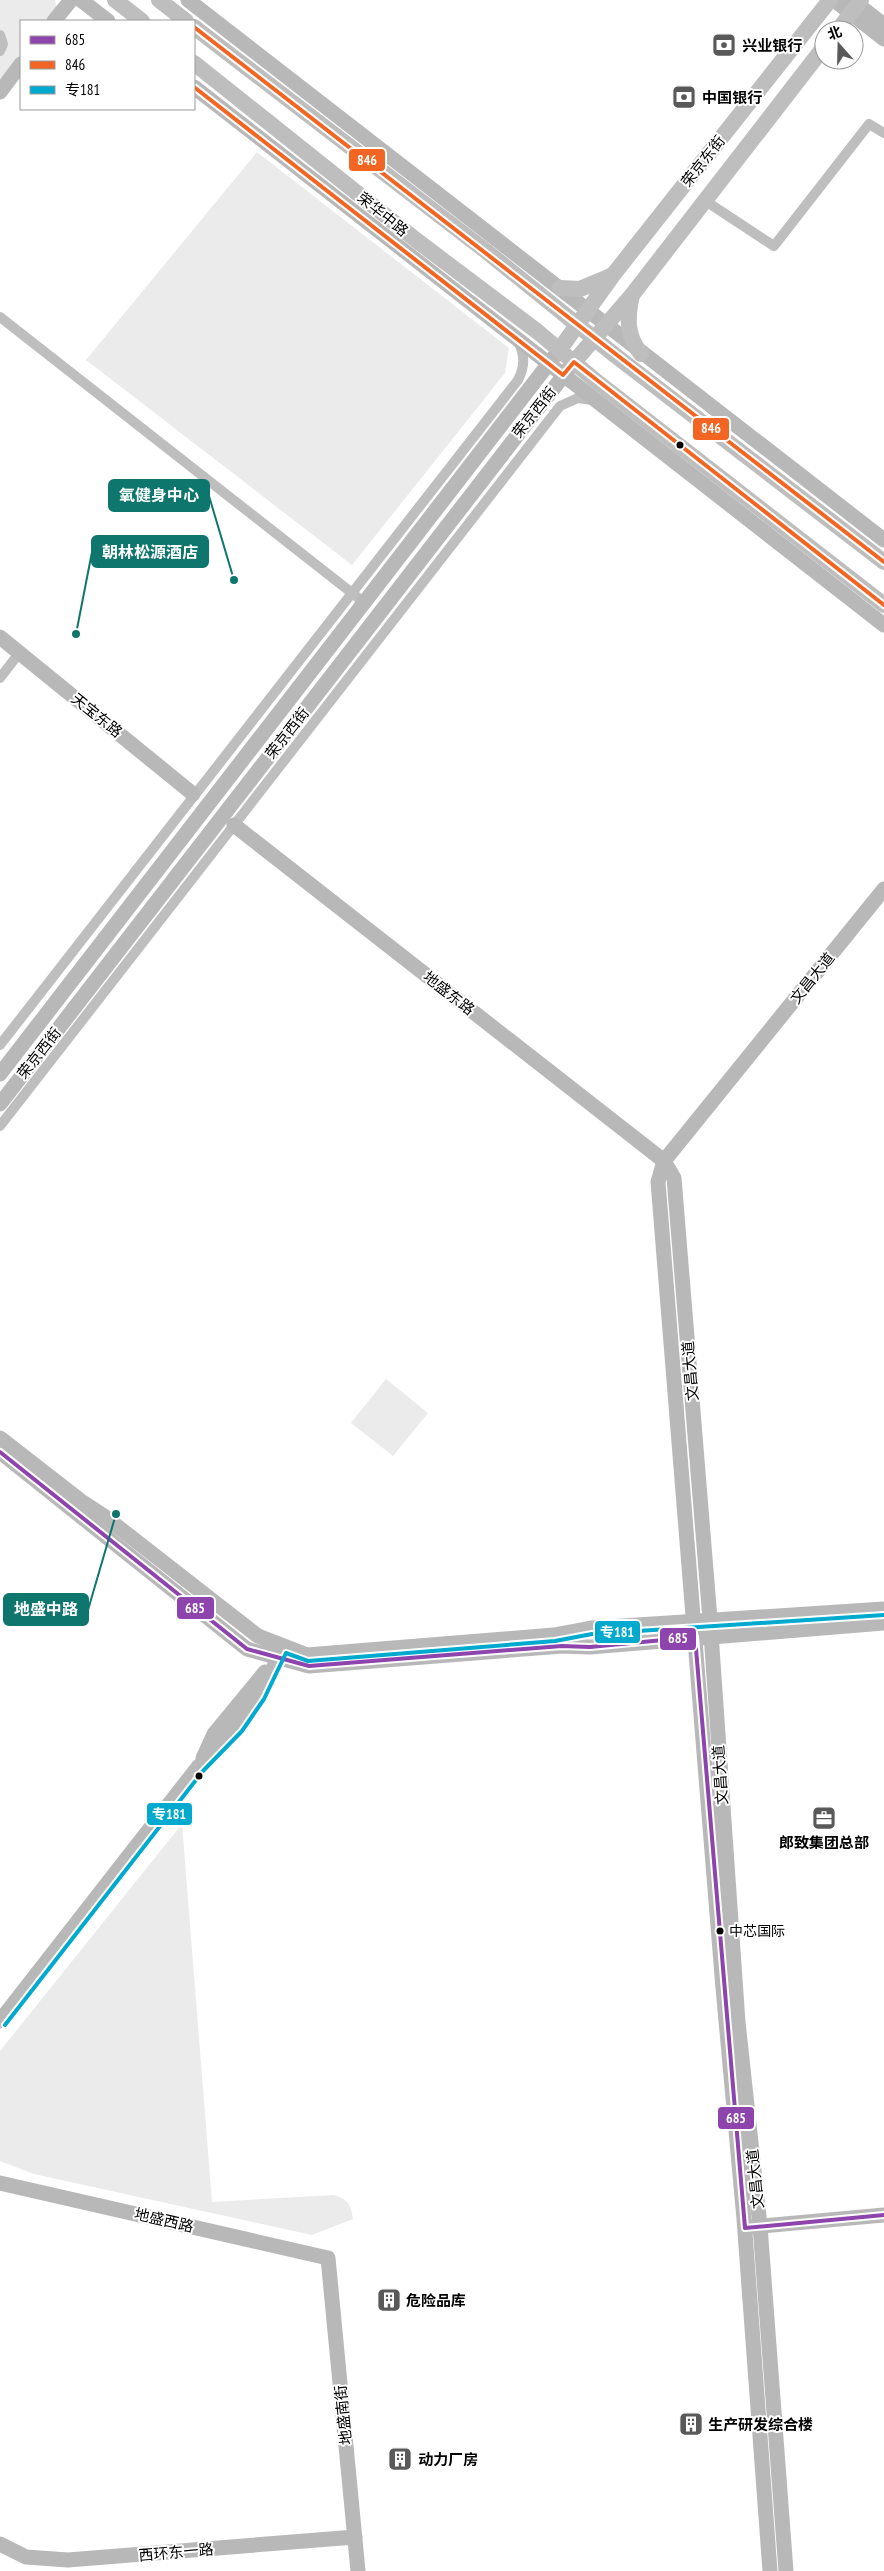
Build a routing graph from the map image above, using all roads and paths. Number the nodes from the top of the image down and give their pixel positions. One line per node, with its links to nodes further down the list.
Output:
1 (71, 0): 9 (street)
2 (81, 0): 10 (street)
3 (115, 0): 11 (main road)
4 (159, 0): 12 (main road)
5 (188, 0): 17 (street)
6 (830, 0): 29 (main road, 荣京东街)
7 (834, 0): 8 (street)
8 (856, 4): 13 (main road); 14 (street); 18 (street)
9 (55, 20)
10 (107, 20)
11 (141, 20)
12 (185, 20)
13 (845, 20)
14 (884, 25)
15 (195, 28): 23 (main road)
16 (0, 35): 19 (street)
17 (232, 35): 23 (street); 31 (street)
18 (884, 39)
19 (0, 51)
20 (814, 60): 27 (main road, 荣京东街)
21 (195, 64): 28 (main road, 荣华中路)
22 (20, 65): 25 (street)
23 (254, 74): 36 (main road)
24 (195, 88): 30 (street)
25 (0, 92)
26 (884, 133): 27 (street)
27 (704, 200): 32 (main road, 荣京东街)
28 (416, 240): 30 (street); 39 (main road, 荣华中路)
29 (613, 275): 31 (main road); 33 (main road, 荣京东街)
30 (438, 276): 37 (street)
31 (560, 288): 33 (street)
32 (632, 295): 35 (main road, 荣京东街); 40 (main road)
33 (589, 310): 35 (street); 36 (main road, 荣京东街)
34 (0, 317): 49 (street)
35 (606, 324): 38 (main road, 荣京东街); 40 (street)
36 (579, 325): 38 (main road); 39 (main road, 荣京东街)
37 (516, 338): 42 (street); 49 (street)
38 (595, 338): 41 (main road, 荣京东街); 46 (main road)
39 (560, 350): 41 (main road, 荣华中路); 42 (street, 荣京西街)
40 (641, 354): 45 (street)
41 (574, 362): 43 (street, 荣京西街); 51 (main road, 荣华中路)
42 (549, 364): 43 (street); 50 (street, 荣京西街)
43 (563, 375): 44 (street); 61 (street, 荣京西街)
44 (596, 401): 52 (street); 57 (street)
45 (725, 419): 46 (street); 47 (street)
46 (746, 456): 48 (main road)
47 (884, 540)
48 (884, 562)
49 (351, 592): 50 (street); 56 (street)
50 (366, 604): 60 (street, 荣京西街)
51 (884, 605)
52 (884, 625)
53 (0, 637): 54 (street, 天宝东路)
54 (20, 652): 55 (street); 56 (street, 天宝东路)
55 (0, 678)
56 (194, 794): 59 (street)
57 (234, 825): 62 (street); 63 (street, 地盛东路)
58 (884, 889): 63 (street, 文昌大道)
59 (0, 1045)
60 (0, 1074)
61 (0, 1104)
62 (0, 1126)
63 (664, 1161): 67 (street, 文昌大道); 68 (street, 文昌大道)
64 (0, 1438): 72 (street)
65 (0, 1452): 72 (street)
66 (884, 1609): 67 (street)
67 (710, 1620): 68 (street); 70 (street, 文昌大道)
68 (694, 1621): 71 (street, 文昌大道); 72 (street)
69 (884, 1623): 70 (street)
70 (711, 1636): 71 (street); 76 (street, 文昌大道)
71 (695, 1637): 72 (street); 76 (street, 文昌大道)
72 (280, 1651): 73 (street)
73 (0, 2021)
74 (0, 2183): 77 (street, 地盛西路)
75 (884, 2215): 76 (street)
76 (753, 2227): 81 (street, 文昌大道); 82 (street, 文昌大道)
77 (328, 2258): 78 (street, 地盛南街)
78 (356, 2538): 79 (street, 西环东一路); 80 (street, 地盛南街)
79 (0, 2544)
80 (358, 2571)
81 (770, 2571)
82 (786, 2571)

